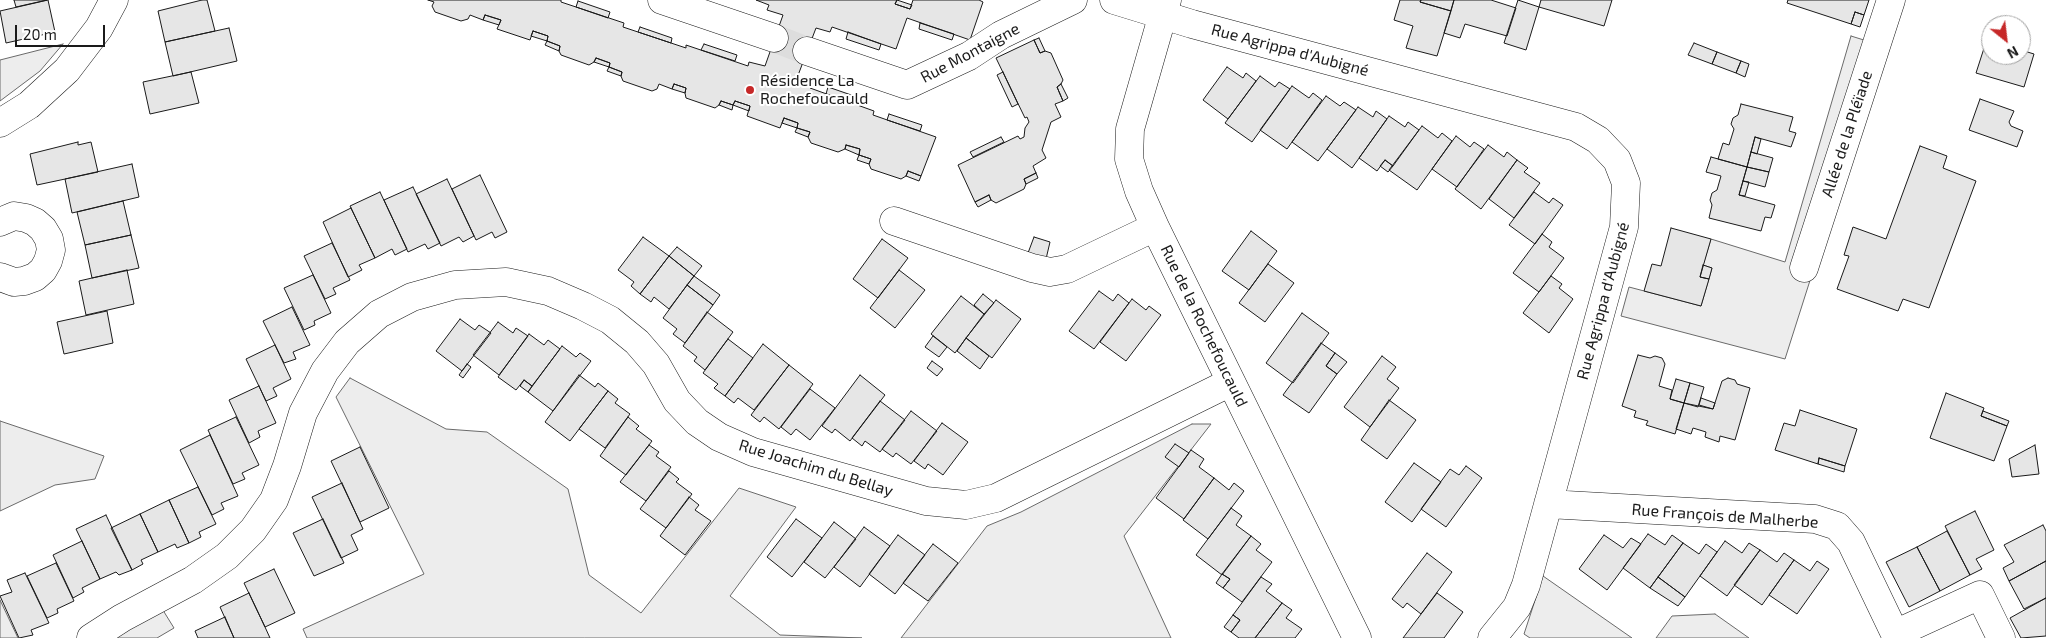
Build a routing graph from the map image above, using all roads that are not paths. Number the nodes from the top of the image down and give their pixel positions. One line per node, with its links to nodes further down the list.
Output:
1 (114, 0): 9 (street)
2 (662, 0): 7 (street)
3 (1073, 0): 8 (street, Rue Montaigne)
4 (1114, 0): 6 (street)
5 (1890, 0): 13 (street, Allée de la Pléïade)
6 (1165, 8): 12 (street, Rue de la Rochefoucauld); 16 (street, Rue Agrippa d'Aubigné)
7 (774, 38)
8 (807, 50)
9 (0, 123)
10 (1, 218): 14 (street)
11 (894, 221): 12 (street)
12 (1155, 227): 15 (street, Rue de la Rochefoucauld)
13 (1804, 268)
14 (0, 277)
15 (1231, 382): 18 (street, Rue Joachim du Bellay); 19 (street, Rue de la Rochefoucauld)
16 (1548, 504): 17 (street, Rue François de Malherbe); 20 (street, Rue Agrippa d'Aubigné)
17 (1896, 636): 21 (street, Rue François de Malherbe)
18 (91, 638)
19 (1357, 638)
20 (1492, 638)
21 (2002, 638)

